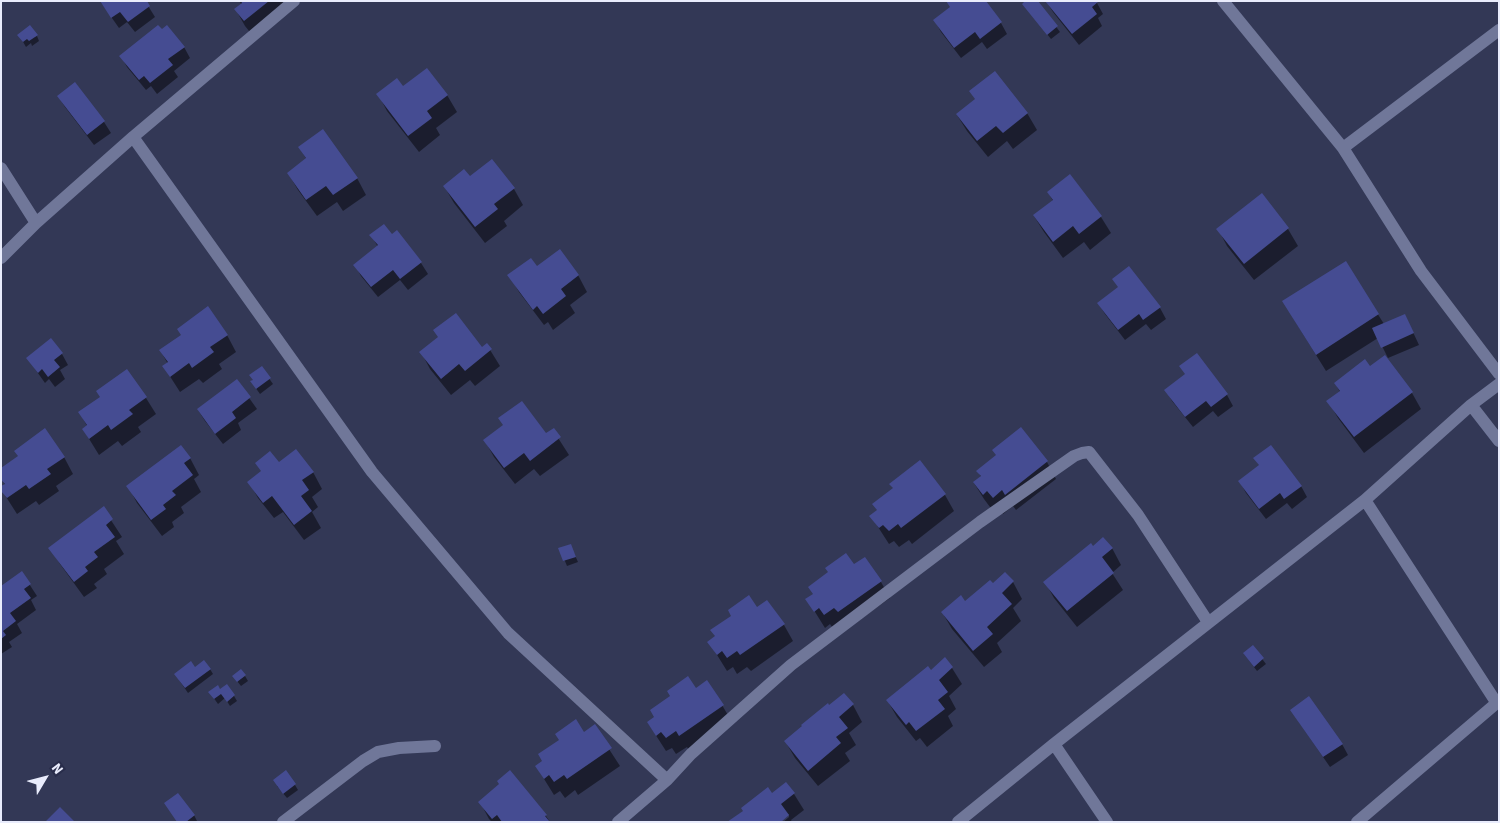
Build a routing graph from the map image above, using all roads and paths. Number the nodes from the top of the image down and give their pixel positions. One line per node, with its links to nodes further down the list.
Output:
1 (294, 1): 4 (street)
2 (1223, 1): 5 (street)
3 (1499, 30): 5 (street)
4 (133, 137): 7 (street); 18 (street)
5 (1343, 148): 9 (street)
6 (1, 168): 7 (street)
7 (36, 223): 8 (street)
8 (1, 258)
9 (1499, 374)
10 (1499, 384): 11 (street)
11 (1471, 405): 12 (street); 13 (street)
12 (1499, 441)
13 (1365, 500): 14 (street); 15 (street)
14 (1208, 622): 16 (street); 18 (street)
15 (1498, 702): 23 (street)
16 (1054, 744): 21 (street); 22 (street)
17 (435, 746): 19 (street)
18 (667, 780): 20 (street)
19 (283, 822)
20 (618, 822)
21 (958, 822)
22 (1107, 822)
23 (1357, 822)

